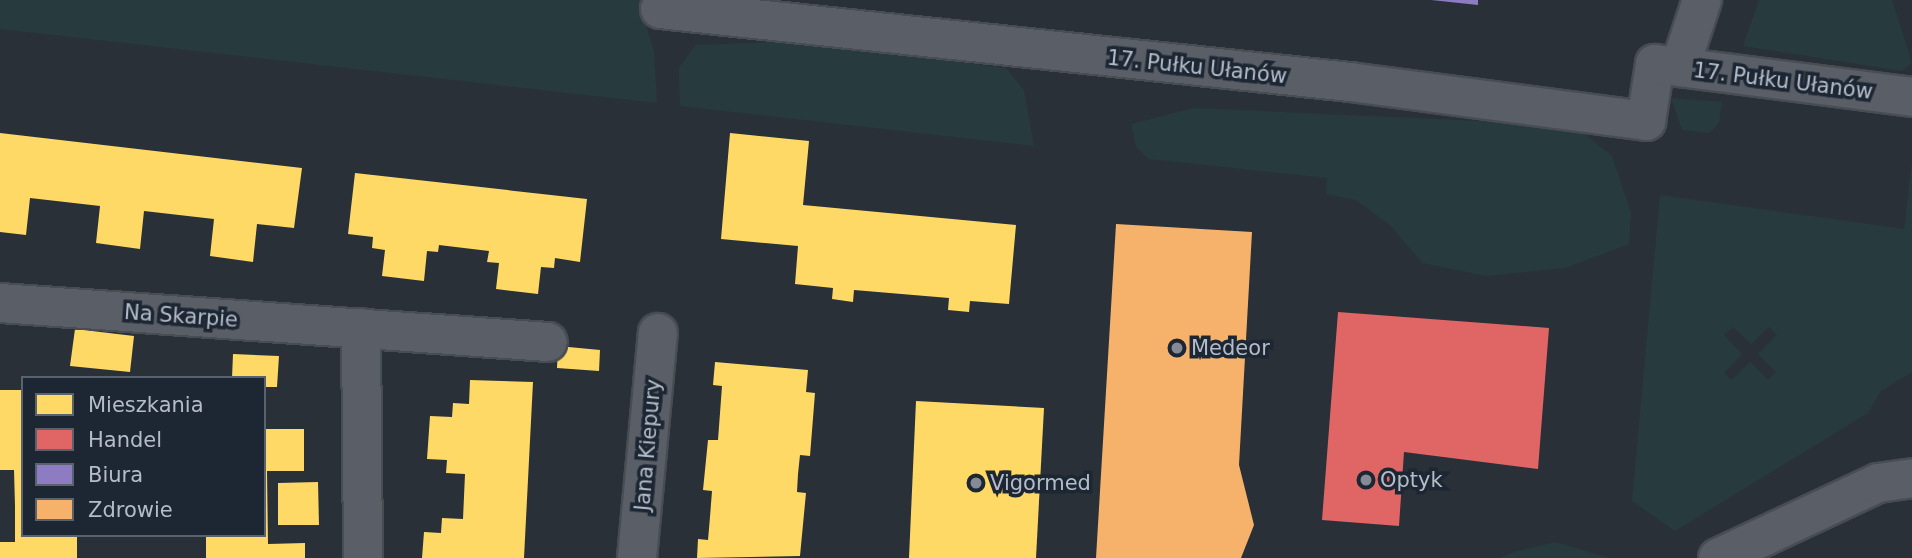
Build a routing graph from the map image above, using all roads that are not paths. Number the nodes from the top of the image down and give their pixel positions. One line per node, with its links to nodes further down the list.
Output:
1 (1702, 0): 3 (street)
2 (660, 9): 3 (street, 17. Pułku Ułanów)
3 (1667, 66): 4 (street, 17. Pułku Ułanów)
4 (1912, 97)
5 (0, 303): 6 (street, Na Skarpie)
6 (361, 328): 8 (street, Na Skarpie); 11 (street)
7 (659, 333): 12 (street, Jana Kiepury)
8 (548, 342)
9 (1912, 449): 10 (street)
10 (1895, 481): 13 (street)
11 (363, 558)
12 (637, 558)
13 (1718, 558)

